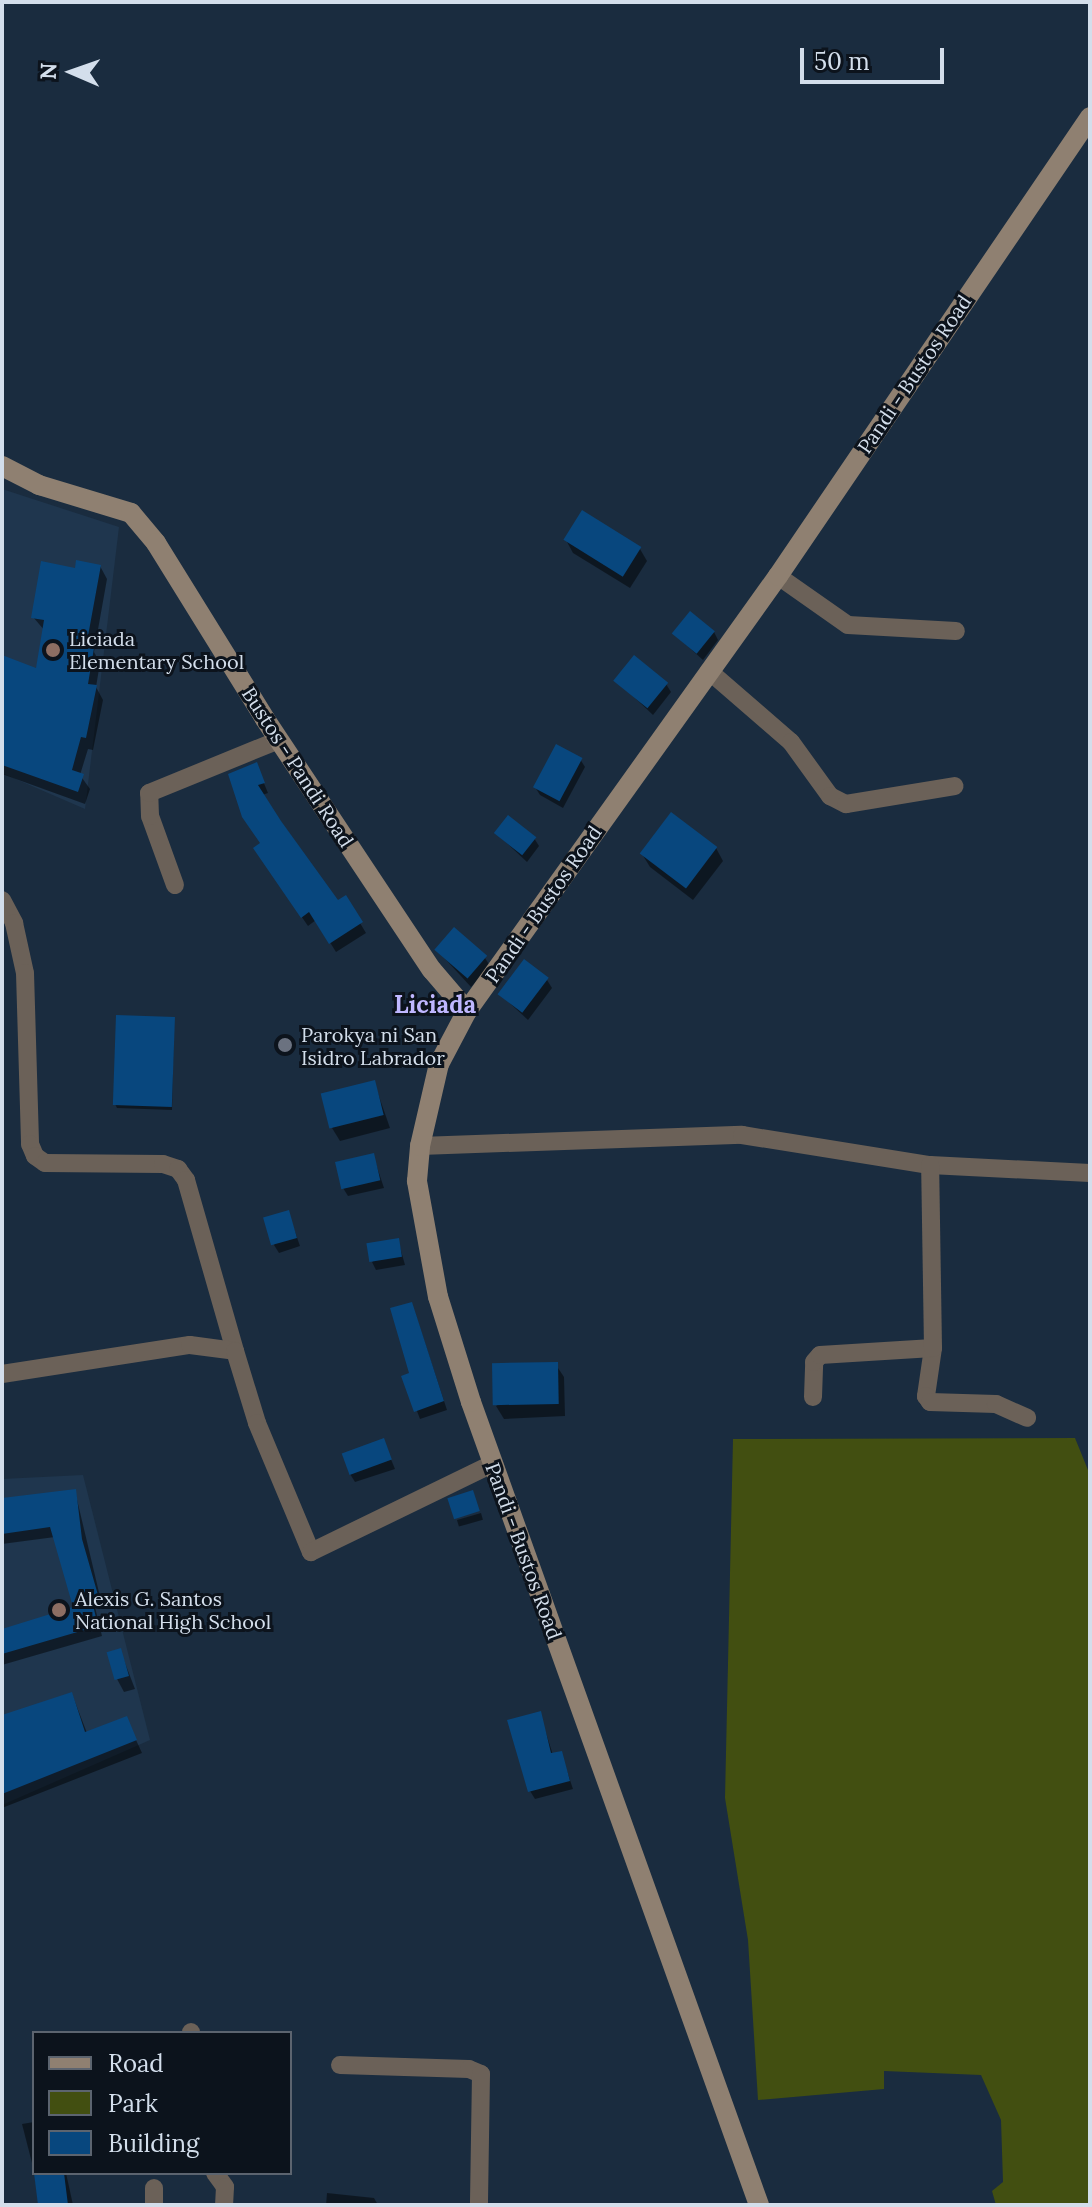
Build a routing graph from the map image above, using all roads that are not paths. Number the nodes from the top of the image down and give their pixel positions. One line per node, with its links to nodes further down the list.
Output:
1 (1090, 117): 3 (main road, Pandi - Bustos Road)
2 (2, 466): 6 (main road, Bustos - Pandi Road)
3 (778, 576): 4 (street); 5 (main road, Pandi - Bustos Road)
4 (956, 631)
5 (709, 671): 7 (street); 10 (main road, Pandi - Bustos Road)
6 (279, 740): 8 (street); 10 (main road, Bustos - Pandi Road)
7 (955, 786)
8 (175, 885)
9 (2, 900): 15 (street)
10 (467, 1011): 11 (main road, Pandi - Bustos Road)
11 (420, 1146): 12 (street); 19 (main road, Pandi - Bustos Road)
12 (930, 1165): 13 (street); 14 (street)
13 (1090, 1173)
14 (933, 1348): 17 (street); 18 (street)
15 (235, 1351): 16 (street); 19 (street)
16 (2, 1374)
17 (813, 1397)
18 (1027, 1418)
19 (492, 1464): 24 (main road, Pandi - Bustos Road)
20 (340, 2065): 23 (street)
21 (216, 2175): 22 (street)
22 (224, 2205)
23 (479, 2205)
24 (759, 2205)

